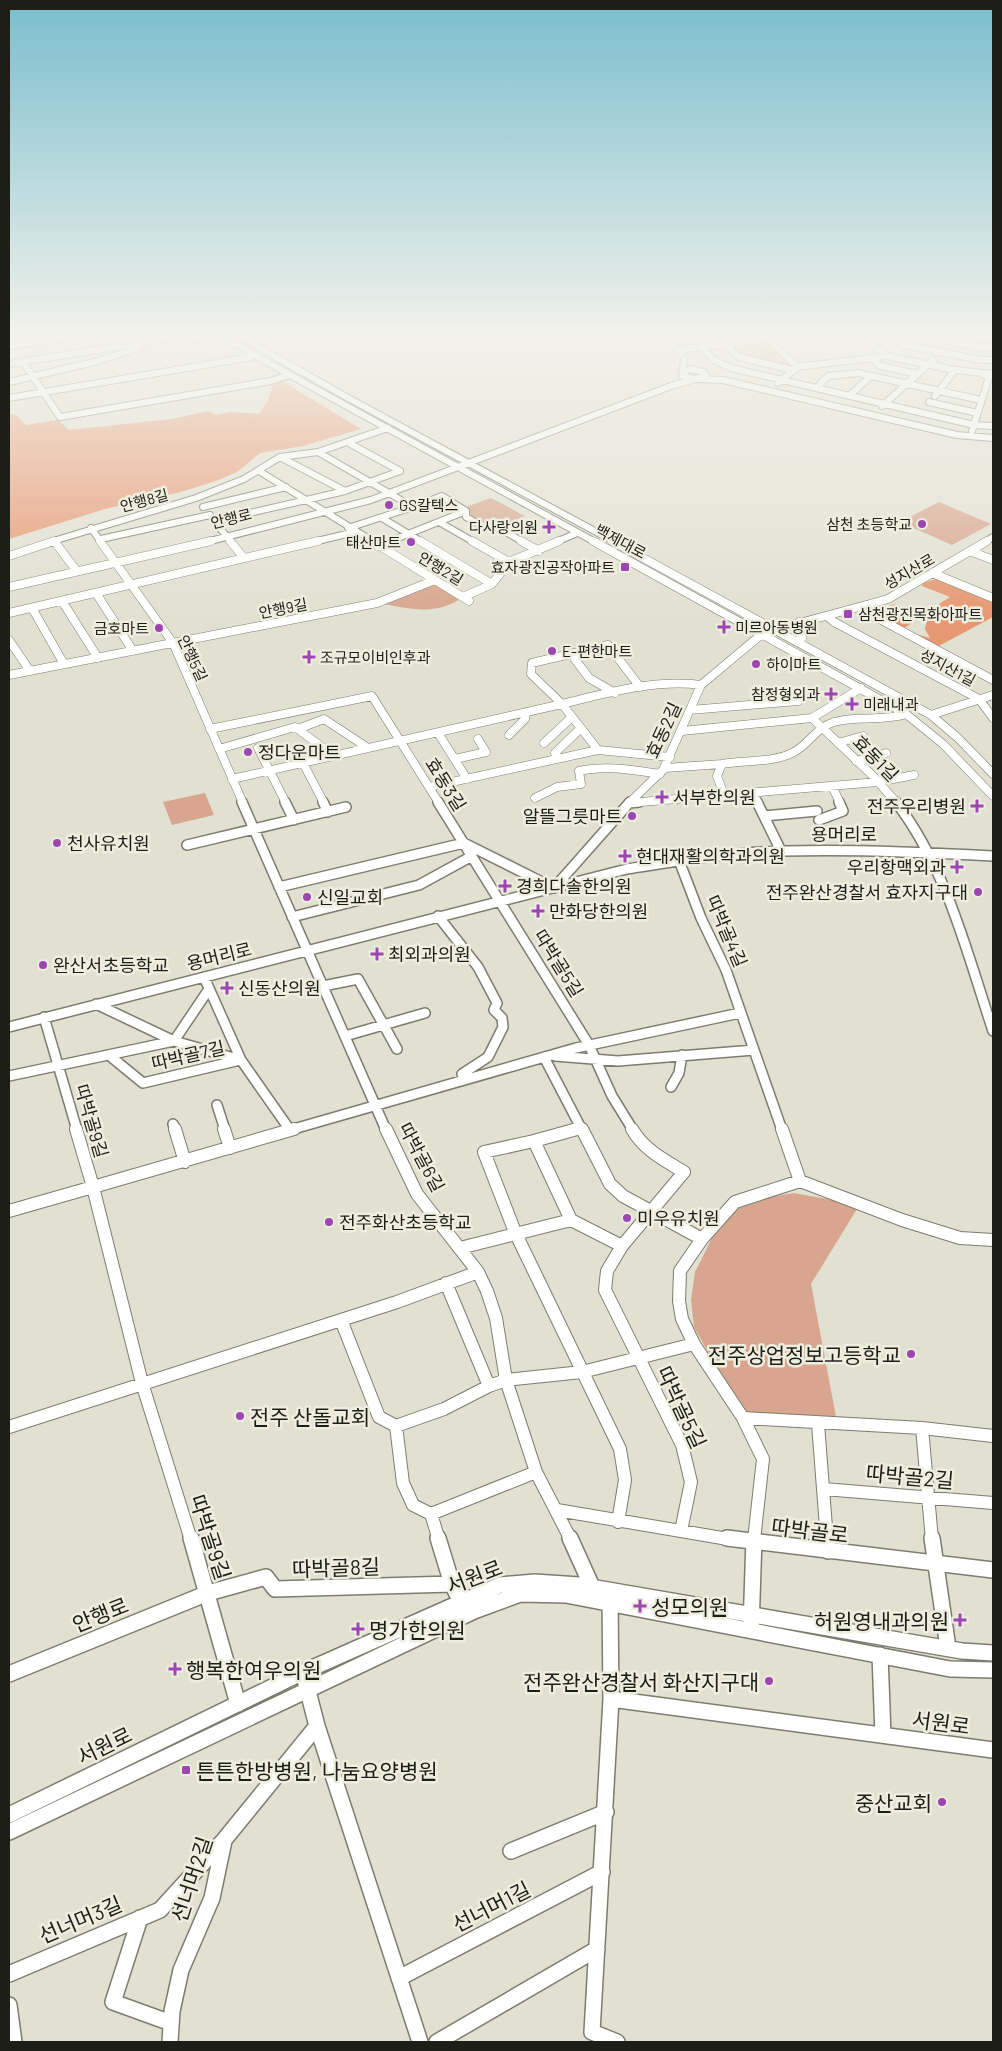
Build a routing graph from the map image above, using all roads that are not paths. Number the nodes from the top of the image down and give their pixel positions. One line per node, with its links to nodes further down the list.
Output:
1 (388, 428): 8 (street, 안행8길); 12 (street, 백제대로)
2 (404, 428): 11 (street, 백제대로)
3 (562, 428): 11 (street, 안행로)
4 (929, 428): 6 (street)
5 (973, 428): 6 (street)
6 (970, 437): 7 (street)
7 (993, 438)
8 (350, 443): 9 (street, 안행8길); 14 (street)
9 (318, 452): 10 (street, 안행8길); 14 (street)
10 (280, 457): 13 (street, 안행8길); 16 (street)
11 (469, 463): 12 (street, 안행로); 59 (street, 백제대로)
12 (457, 467): 17 (street, 안행로); 31 (street, 백제대로)
13 (259, 471): 15 (street, 안행2길); 18 (street, 안행8길)
14 (372, 483): 16 (street); 17 (street)
15 (286, 487): 19 (street, 안행2길); 20 (street)
16 (345, 491): 19 (street)
17 (390, 493): 21 (street); 23 (street, 안행로)
18 (196, 498): 20 (street); 28 (street, 안행8길)
19 (306, 501): 23 (street, 안행2길); 26 (street)
20 (203, 507): 24 (street)
21 (413, 507): 22 (street); 25 (street)
22 (466, 511): 27 (street, 안행2길); 38 (street)
23 (323, 512): 29 (street, 안행2길); 33 (street, 안행로)
24 (210, 515): 26 (street); 35 (street)
25 (382, 518): 29 (street); 32 (street)
26 (215, 522): 33 (street)
27 (440, 522): 32 (street, 안행2길); 44 (street)
28 (91, 528): 35 (street, 안행5길); 36 (street, 안행8길)
29 (348, 528): 30 (street, 안행2길)
30 (355, 532): 37 (street, 안행2길); 41 (street)
31 (577, 533): 38 (street); 60 (street, 백제대로)
32 (409, 534): 37 (street, 안행2길); 49 (street, 안행2길)
33 (227, 537): 41 (street); 43 (street, 안행로)
34 (993, 537): 39 (street, 성지산로)
35 (101, 539): 43 (street, 안행5길)
36 (54, 541): 40 (street, 안행8길); 45 (street)
37 (378, 546): 47 (street, 안행2길)
38 (538, 551): 44 (street)
39 (970, 551): 42 (street); 46 (street, 성지산로)
40 (9, 556)
41 (244, 558): 48 (street)
42 (993, 560)
43 (116, 561): 45 (street, 안행로); 48 (street, 안행5길)
44 (509, 562): 49 (street, 안행2길)
45 (76, 570): 50 (street, 안행로)
46 (932, 573): 52 (street); 55 (street, 성지산로)
47 (435, 580): 49 (street, 안행2길); 63 (street, 안행9길)
48 (132, 584): 51 (street); 63 (street, 안행5길)
49 (492, 584)
50 (9, 587)
51 (96, 593): 53 (street); 64 (street)
52 (993, 598)
53 (62, 601): 54 (street); 66 (street)
54 (32, 608): 56 (street); 67 (street)
55 (859, 608): 57 (street, 성지산로); 70 (street, 성지산1길)
56 (9, 613)
57 (827, 616): 58 (street, 성지산로); 76 (street, 성지산1길)
58 (798, 622): 59 (street, 성지산로); 62 (street)
59 (773, 629): 60 (street, 성지산로); 62 (street, 백제대로)
60 (763, 634): 71 (street, 효동2길); 73 (street, 백제대로)
61 (9, 640): 68 (street)
62 (796, 641): 82 (street, 백제대로)
63 (173, 643): 64 (street, 안행9길); 88 (street, 안행5길)
64 (132, 651): 66 (street, 안행9길)
65 (571, 654): 72 (street); 74 (street); 78 (street)
66 (98, 658): 67 (street, 안행9길)
67 (64, 664): 68 (street, 안행9길)
68 (30, 671): 69 (street, 안행9길)
69 (9, 675)
70 (993, 680)
71 (701, 685): 72 (street); 79 (street, 효동2길)
72 (640, 687): 74 (street)
73 (861, 688): 81 (street, 백제대로); 84 (street)
74 (615, 693): 78 (street)
75 (993, 694): 76 (street, 성지산1길)
76 (979, 699): 82 (street, 성지산1길); 85 (street, 성지산1길)
77 (798, 701): 79 (street)
78 (562, 704): 80 (street); 83 (street)
79 (690, 710): 90 (street, 효동2길)
80 (526, 712): 91 (street); 92 (street)
81 (906, 714): 86 (street); 121 (street, 백제대로)
82 (931, 715): 112 (street, 백제대로)
83 (572, 717): 87 (street); 96 (street)
84 (812, 718): 86 (street, 효동1길); 90 (street)
85 (993, 718)
86 (822, 727): 97 (street, 효동1길); 109 (street)
87 (581, 728): 101 (street); 103 (street)
88 (210, 729): 95 (street, 효동3길); 98 (street, 안행5길)
89 (298, 729): 98 (street); 100 (street); 104 (street)
90 (682, 731): 105 (street, 효동2길)
91 (438, 733): 95 (street); 106 (street)
92 (509, 735)
93 (864, 736): 97 (street)
94 (478, 739): 106 (street)
95 (400, 741): 100 (street); 118 (street, 효동3길)
96 (544, 743)
97 (838, 743): 107 (street, 효동1길)
98 (219, 748): 114 (street, 안행5길)
99 (258, 748): 110 (street)
100 (368, 748): 104 (street)
101 (598, 750): 105 (street); 115 (street)
102 (886, 752): 107 (street)
103 (555, 753)
104 (334, 756): 108 (street)
105 (670, 757): 111 (street, 효동2길)
106 (455, 759): 115 (street)
107 (856, 761): 116 (street, 효동1길)
108 (303, 763): 110 (street); 126 (street)
109 (722, 764): 111 (street); 120 (street)
110 (269, 770): 114 (street); 128 (street)
111 (662, 771): 122 (street); 123 (street, 효동2길)
112 (993, 774)
113 (914, 775): 116 (street)
114 (232, 779): 130 (street, 안행5길)
115 (468, 779): 118 (street)
116 (878, 782): 117 (street); 134 (street, 효동1길)
117 (832, 786): 119 (street); 129 (street)
118 (429, 788): 131 (street, 효동3길)
119 (752, 792): 120 (street); 127 (street)
120 (724, 795): 123 (street)
121 (993, 796)
122 (535, 798)
123 (629, 803): 141 (street, 효동2길)
124 (346, 807): 126 (street)
125 (817, 810): 127 (street)
126 (328, 812): 128 (street)
127 (764, 816): 133 (street)
128 (294, 820): 130 (street)
129 (819, 820)
130 (254, 829): 132 (street); 140 (street, 안행5길)
131 (464, 844): 137 (street, 효동3길); 140 (street); 141 (street)
132 (187, 845)
133 (781, 851): 134 (street, 용머리로); 139 (street, 용머리로)
134 (927, 851): 135 (street, 용머리로); 155 (street)
135 (948, 852): 136 (street, 용머리로); 138 (street, 용머리로)
136 (993, 852)
137 (472, 856): 142 (street, 효동3길); 144 (street)
138 (993, 856)
139 (680, 863): 141 (street, 용머리로); 151 (street, 따박골4길)
140 (279, 887): 144 (street, 안행5길)
141 (551, 889): 142 (street, 용머리로)
142 (499, 900): 143 (street, 용머리로); 158 (street, 따박골5길)
143 (438, 916): 145 (street, 용머리로); 168 (street)
144 (292, 917): 145 (street, 안행5길)
145 (307, 951): 146 (street, 용머리로); 147 (street, 따박골6길)
146 (204, 977): 148 (street, 따박골7길); 149 (street, 용머리로)
147 (322, 986): 153 (street); 156 (street, 따박골6길)
148 (209, 988): 157 (street, 따박골7길); 164 (street, 따박골7길)
149 (96, 1004): 152 (street, 용머리로); 157 (street)
150 (425, 1013): 153 (street)
151 (740, 1013): 158 (street); 160 (street, 따박골4길)
152 (44, 1018): 154 (street, 용머리로); 166 (street, 따박골9길)
153 (384, 1025): 156 (street); 159 (street)
154 (9, 1027)
155 (993, 1031)
156 (344, 1036): 171 (street, 따박골6길)
157 (174, 1041): 162 (street, 따박골9길); 164 (street, 따박골7길)
158 (589, 1045): 163 (street); 165 (street, 따박골5길)
159 (397, 1049)
160 (754, 1050): 161 (street); 178 (street, 따박골4길)
161 (682, 1055): 165 (street); 169 (street)
162 (110, 1056): 164 (street, 따박골7길); 166 (street, 따박골9길)
163 (546, 1056): 165 (street); 168 (street); 173 (street)
164 (241, 1060): 174 (street, 따박골7길)
165 (596, 1061): 181 (street, 따박골5길)
166 (57, 1064): 167 (street, 따박골9길); 179 (street, 따박골9길)
167 (9, 1076)
168 (449, 1083): 171 (street, 따박골6길)
169 (671, 1087)
170 (217, 1105): 176 (street)
171 (374, 1105): 174 (street, 따박골6길); 187 (street, 따박골6길)
172 (173, 1124): 177 (street)
173 (581, 1128): 175 (street); 181 (street)
174 (290, 1130): 176 (street)
175 (534, 1141): 182 (street); 183 (street)
176 (230, 1148): 177 (street)
177 (185, 1162): 179 (street)
178 (800, 1181): 184 (street); 185 (street)
179 (93, 1187): 180 (street); 195 (street, 따박골9길)
180 (9, 1211)
181 (653, 1211): 184 (street); 186 (street, 따박골5길)
182 (571, 1220): 183 (street); 186 (street)
183 (515, 1232): 187 (street); 193 (street)
184 (702, 1239): 191 (street)
185 (993, 1240)
186 (622, 1246): 192 (street, 따박골5길)
187 (460, 1248): 188 (street, 따박골6길)
188 (478, 1272): 189 (street); 194 (street, 따박골6길)
189 (446, 1283): 190 (street); 196 (street)
190 (341, 1320): 195 (street); 200 (street)
191 (694, 1344): 192 (street); 197 (street)
192 (637, 1357): 193 (street); 210 (street, 따박골5길)
193 (582, 1372): 194 (street); 209 (street)
194 (506, 1380): 196 (street); 203 (street, 따박골6길)
195 (142, 1383): 199 (street); 217 (street, 따박골9길)
196 (489, 1386): 200 (street)
197 (743, 1418): 198 (street); 211 (street)
198 (818, 1424): 201 (street); 204 (street)
199 (9, 1426)
200 (396, 1426): 208 (street)
201 (922, 1428): 202 (street); 205 (street)
202 (993, 1436)
203 (536, 1472): 207 (street, 따박골6길); 208 (street)
204 (824, 1489): 205 (street, 따박골2길); 212 (street)
205 (928, 1498): 206 (street, 따박골2길); 213 (street)
206 (993, 1503)
207 (557, 1510): 209 (street); 216 (street, 따박골6길)
208 (431, 1514): 215 (street)
209 (618, 1522): 210 (street)
210 (681, 1531): 211 (street, 따박골로)
211 (754, 1543): 212 (street, 따박골로); 220 (street)
212 (828, 1552): 213 (street, 따박골로)
213 (934, 1564): 214 (street); 222 (street)
214 (993, 1570)
215 (452, 1584): 217 (street, 따박골8길); 219 (street)
216 (592, 1587): 218 (street, 서원로); 219 (street, 서원로)
217 (208, 1593): 227 (street, 안행로); 230 (street, 따박골9길)
218 (606, 1598): 220 (street, 서원로); 221 (street, 서원로); 228 (street, 서원로); 229 (street)
219 (461, 1602): 226 (street, 서원로)
220 (751, 1614): 221 (street); 223 (street, 서원로)
221 (751, 1629): 224 (street, 서원로)
222 (947, 1641)
223 (993, 1654)
224 (880, 1655): 225 (street, 서원로); 232 (street)
225 (993, 1670)
226 (303, 1672): 228 (street); 230 (street, 서원로)
227 (9, 1674)
228 (309, 1691): 231 (street); 236 (street, 서원로)
229 (612, 1699): 232 (street, 서원로); 234 (street)
230 (238, 1704): 235 (street, 서원로)
231 (317, 1726): 237 (street, 선너머2길); 243 (street)
232 (883, 1735): 233 (street, 서원로)
233 (993, 1750)
234 (606, 1812): 238 (street); 239 (street)
235 (9, 1814)
236 (9, 1832)
237 (224, 1840): 240 (street, 선너머3길); 245 (street, 선너머2길)
238 (511, 1851)
239 (602, 1872): 241 (street); 243 (street, 선너머1길)
240 (140, 1918): 242 (street, 선너머3길); 245 (street, 선너머3길)
241 (597, 1949): 249 (street); 250 (street)
242 (9, 1974)
243 (399, 1978): 248 (street)
244 (9, 2005): 246 (street)
245 (171, 2023): 247 (street, 선너머2길)
246 (14, 2042)
247 (170, 2042)
248 (420, 2042)
249 (437, 2042)
250 (617, 2042)

